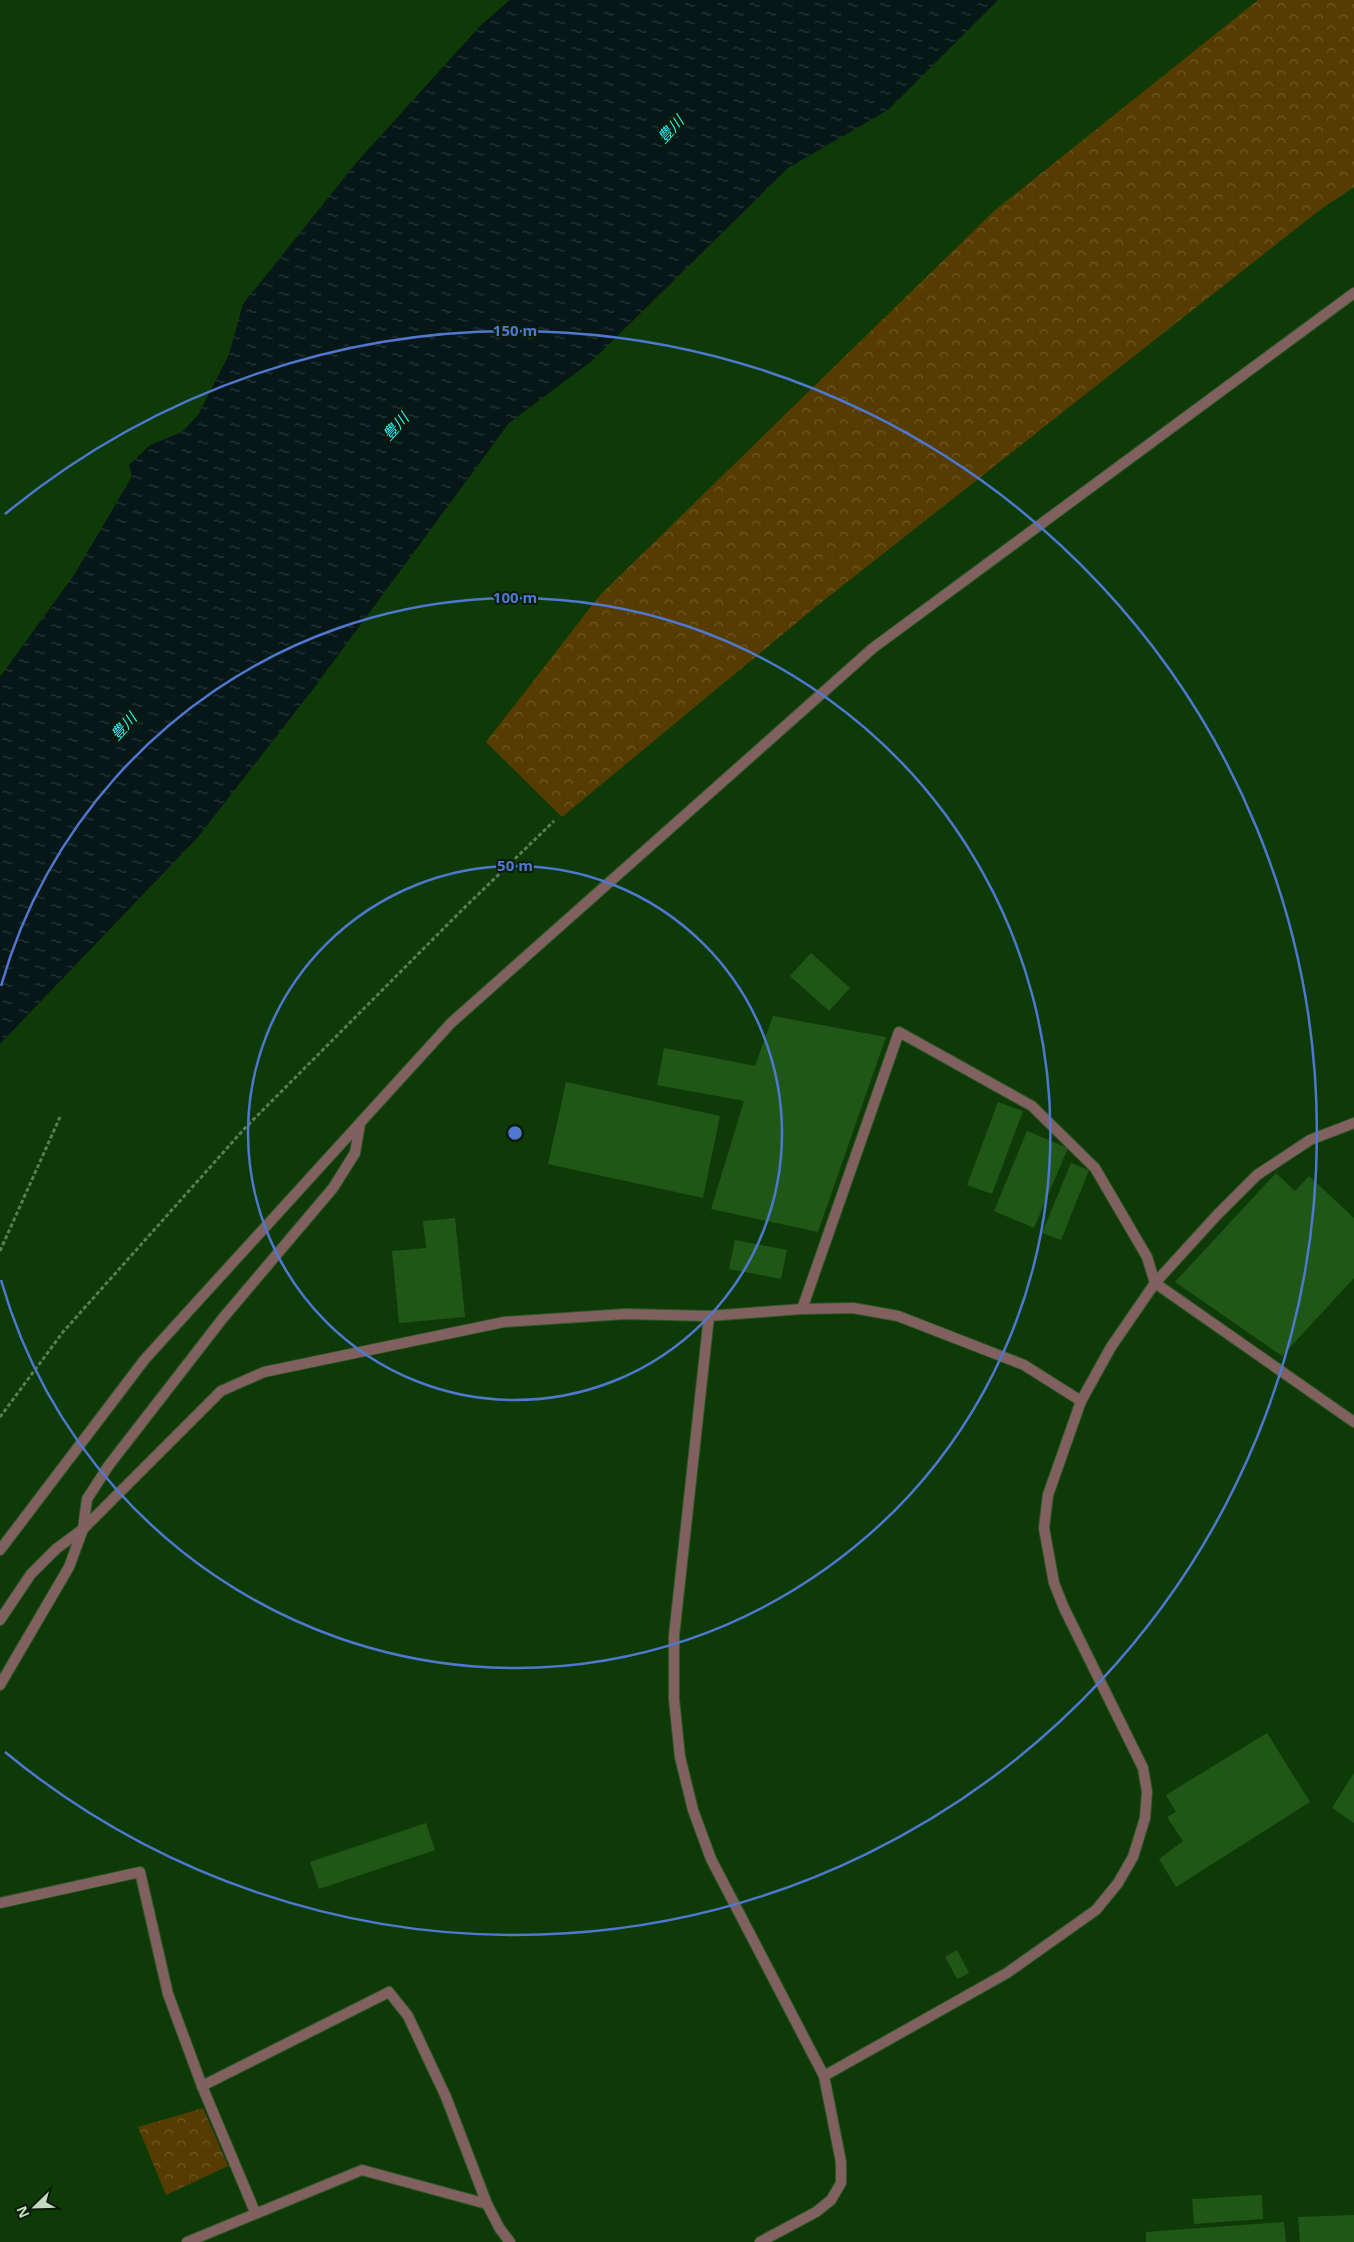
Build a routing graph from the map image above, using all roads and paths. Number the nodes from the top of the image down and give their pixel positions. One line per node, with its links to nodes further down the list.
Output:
1 (1354, 293): 4 (street)
2 (554, 821): 11 (path)
3 (60, 1117): 6 (path)
4 (360, 1123): 13 (street); 14 (street)
5 (1354, 1123): 7 (street)
6 (0, 1251)
7 (1155, 1284): 8 (street); 10 (street); 12 (street)
8 (802, 1309): 9 (street); 10 (street)
9 (709, 1316): 13 (street); 18 (street)
10 (1081, 1401): 18 (street)
11 (0, 1417)
12 (1354, 1422)
13 (83, 1529): 15 (street); 16 (street)
14 (0, 1550)
15 (0, 1620)
16 (0, 1685)
17 (0, 1903): 19 (street)
18 (824, 2076): 24 (street)
19 (202, 2086): 20 (street); 21 (street)
20 (487, 2204): 21 (street); 23 (street)
21 (255, 2212): 22 (street)
22 (187, 2242)
23 (510, 2242)
24 (760, 2242)

